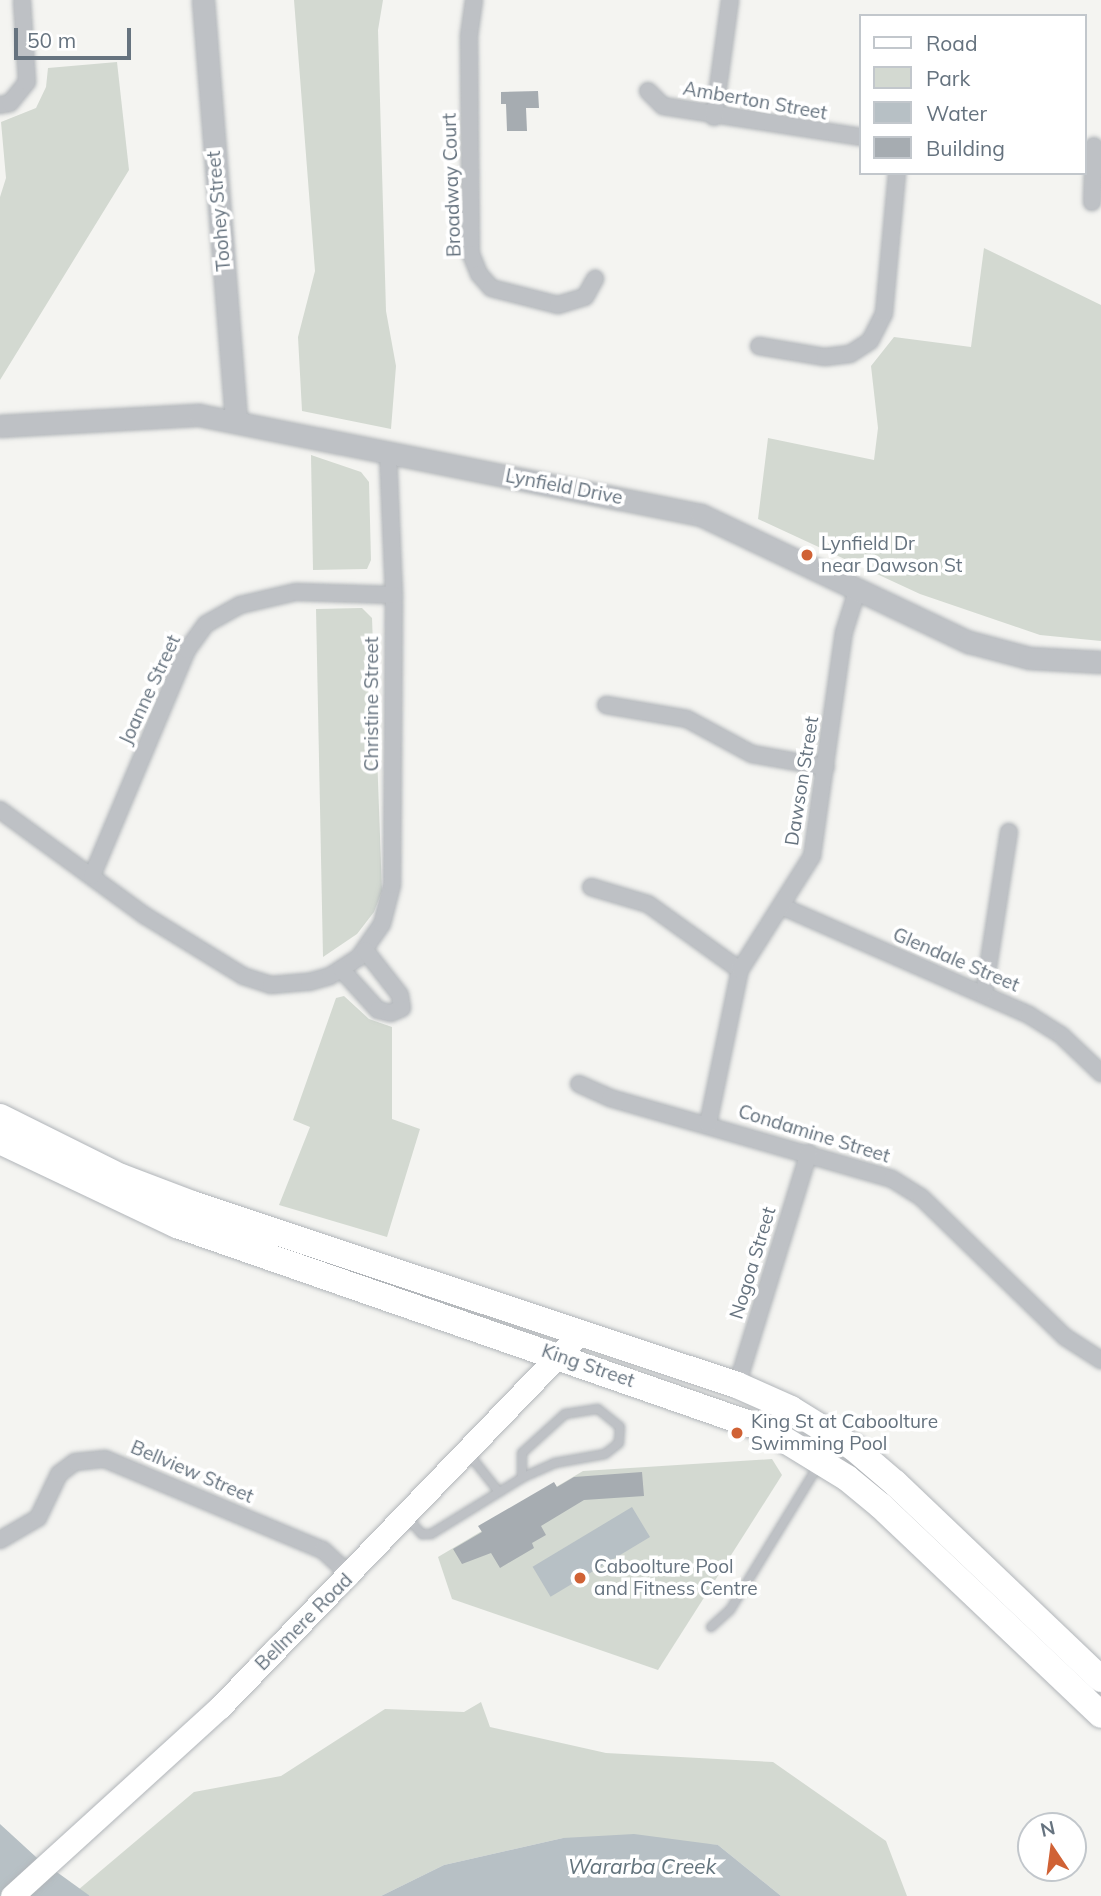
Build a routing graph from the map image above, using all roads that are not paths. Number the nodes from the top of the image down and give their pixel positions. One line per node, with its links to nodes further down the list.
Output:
1 (22, 0): 6 (street)
2 (203, 0): 14 (street, Toohey Street)
3 (474, 0): 12 (street, Broadway Court)
4 (730, 0): 7 (street)
5 (648, 91): 7 (street, Amberton Street)
6 (0, 105)
7 (715, 117): 8 (street, Amberton Street)
8 (860, 137)
9 (1093, 145): 11 (street)
10 (897, 175): 13 (street)
11 (1092, 202)
12 (595, 279)
13 (759, 346)
14 (236, 421): 15 (street, Lynfield Drive); 16 (street, Lynfield Drive)
15 (0, 426)
16 (388, 452): 17 (street, Lynfield Drive); 18 (street, Christine Street)
17 (857, 591): 19 (street, Lynfield Drive); 21 (street, Dawson Street)
18 (394, 595): 24 (street, Joanne Street); 27 (street, Christine Street)
19 (1101, 662)
20 (606, 705): 21 (street)
21 (827, 767): 26 (street, Dawson Street)
22 (0, 810): 24 (street, Christine Street)
23 (1009, 832): 30 (street)
24 (92, 876): 28 (street, Christine Street)
25 (591, 887): 29 (street)
26 (781, 906): 29 (street, Dawson Street); 30 (street, Glendale Street)
27 (365, 950): 28 (street, Christine Street); 28 (street)
28 (341, 969)
29 (740, 970): 34 (street, Dawson Street)
30 (984, 993): 31 (street, Glendale Street)
31 (1101, 1073)
32 (579, 1084): 34 (street, Condamine Street)
33 (0, 1117): 37 (main road, King Street)
34 (708, 1124): 36 (street, Condamine Street)
35 (0, 1141): 38 (main road, King Street)
36 (809, 1153): 39 (street, Condamine Street); 40 (street, Nogoa Street)
37 (580, 1333): 38 (main road, Bellmere Road); 40 (main road, King Street)
38 (559, 1356): 41 (main road, Bellmere Road); 42 (main road, King Street)
39 (1101, 1360)
40 (737, 1385): 48 (main road, King Street)
41 (468, 1453): 44 (lane); 45 (main road, Bellmere Road)
42 (821, 1461): 48 (main road, King Street); 49 (lane)
43 (522, 1478): 43 (lane); 44 (lane)
44 (499, 1492): 45 (lane)
45 (407, 1517): 47 (main road, Bellmere Road)
46 (0, 1539): 47 (street, Bellview Street)
47 (350, 1575): 52 (main road, Bellmere Road)
48 (978, 1581): 50 (main road, King Street); 51 (main road, King Street)
49 (711, 1627)
50 (1101, 1679)
51 (1101, 1715)
52 (12, 1896)

